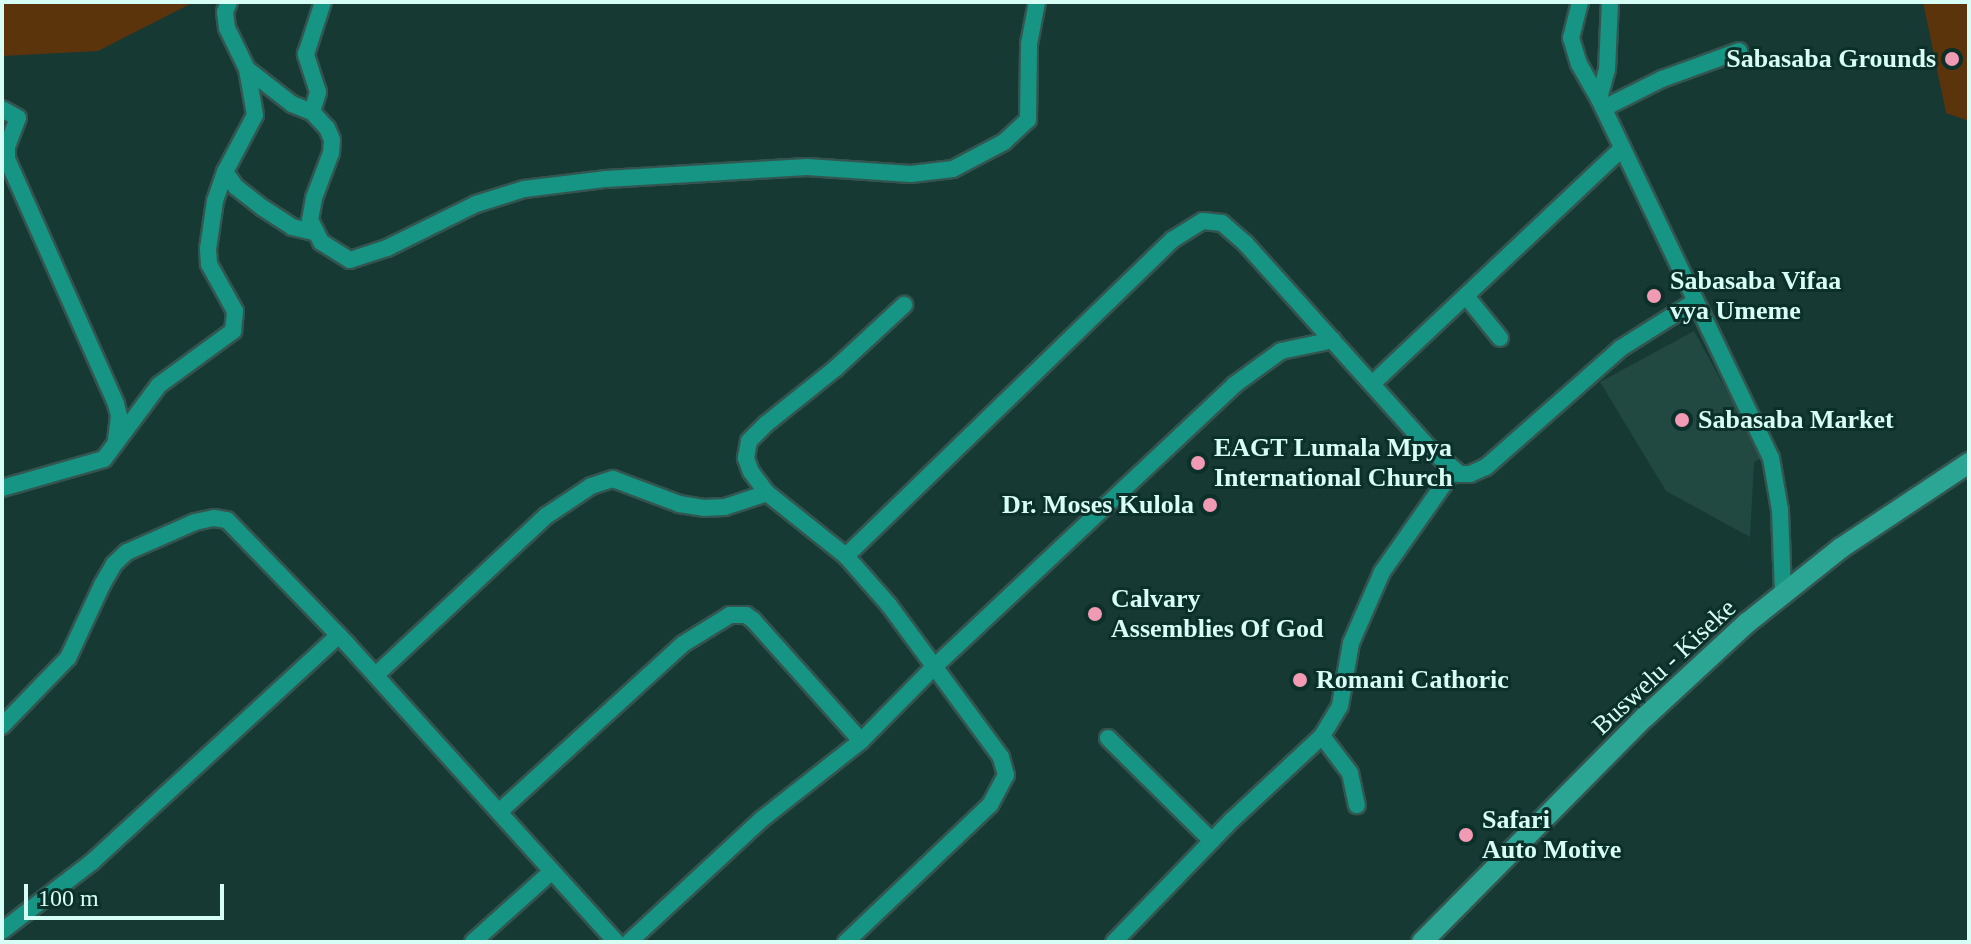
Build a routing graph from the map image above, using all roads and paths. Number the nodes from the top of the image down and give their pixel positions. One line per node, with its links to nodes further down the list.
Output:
1 (229, 2): 7 (street)
2 (323, 2): 10 (street)
3 (1037, 2): 13 (street)
4 (1610, 2): 8 (street)
5 (1578, 4): 8 (street)
6 (1739, 51): 8 (street)
7 (247, 69): 10 (street); 12 (street)
8 (1602, 104): 11 (street)
9 (2, 109): 20 (street)
10 (312, 112): 13 (street)
11 (1622, 148): 14 (street); 15 (street)
12 (225, 172): 13 (street); 20 (street)
13 (314, 232)
14 (1466, 296): 17 (street); 19 (street)
15 (1694, 302): 22 (street); 26 (street)
16 (904, 305): 24 (street)
17 (1500, 338)
18 (1333, 340): 19 (street); 25 (street); 28 (street)
19 (1372, 384): 22 (street)
20 (116, 444): 23 (street)
21 (1969, 463): 26 (main road, Buswelu - Kiseke)
22 (1453, 471): 31 (street)
23 (2, 488)
24 (767, 493): 25 (street); 29 (street)
25 (846, 556): 28 (street)
26 (1783, 592): 44 (main road, Buswelu - Kiseke)
27 (339, 635): 29 (street); 30 (street); 38 (street)
28 (933, 668): 33 (street); 42 (street)
29 (376, 675): 35 (street)
30 (2, 726)
31 (1322, 736): 34 (street); 36 (street)
32 (1108, 738): 36 (street)
33 (861, 741): 35 (street); 41 (street)
34 (1357, 805)
35 (499, 812): 37 (street)
36 (1212, 841): 43 (street)
37 (552, 871): 39 (street); 40 (street)
38 (2, 931)
39 (473, 942)
40 (616, 942)
41 (629, 942)
42 (846, 942)
43 (1114, 942)
44 (1422, 942)

